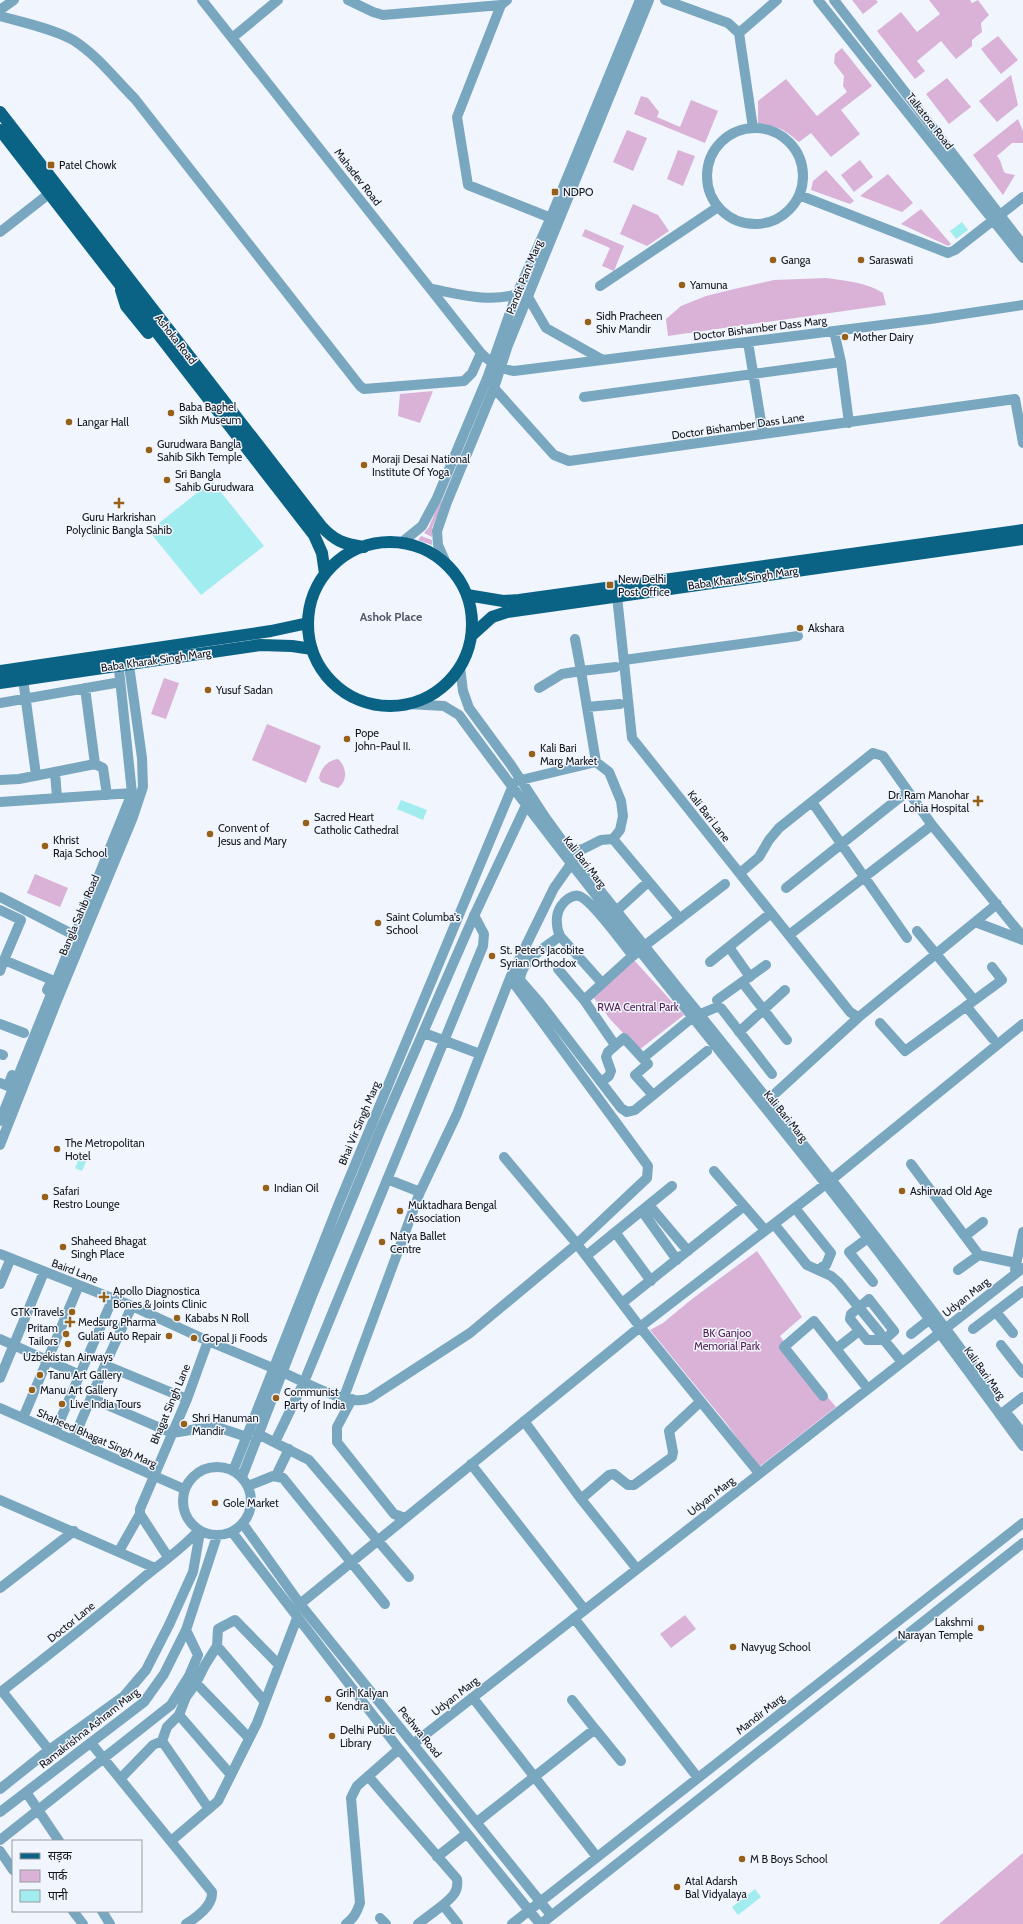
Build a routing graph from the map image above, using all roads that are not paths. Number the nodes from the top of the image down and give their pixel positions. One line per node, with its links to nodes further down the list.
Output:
1 (14, 0): 12 (street)
2 (202, 0): 15 (street, Mahadev Road)
3 (278, 0): 15 (street)
4 (348, 0): 11 (street)
5 (640, 0): 24 (street, Pandit Pant Marg)
6 (649, 0): 31 (street, Pandit Pant Marg)
7 (665, 0): 14 (street)
8 (777, 0): 14 (street)
9 (818, 0): 23 (street, Talkatora Road)
10 (834, 0): 23 (street, Talkatora Road)
11 (504, 2): 24 (street)
12 (0, 10)
13 (0, 16): 35 (street)
14 (739, 33): 17 (street)
15 (232, 38): 29 (street, Mahadev Road)
16 (0, 112): 49 (main road, Ashoka Road)
17 (753, 128): 20 (street); 22 (street)
18 (0, 130): 19 (main road)
19 (50, 193): 25 (street); 51 (main road, Ashoka Road)
20 (799, 195): 22 (street); 23 (street)
21 (1023, 197): 23 (street)
22 (718, 207): 28 (street)
23 (996, 217): 26 (street, Talkatora Road); 27 (street, Talkatora Road)
24 (551, 218): 30 (street, Pandit Pant Marg)
25 (0, 232)
26 (1023, 245)
27 (1023, 258)
28 (600, 286)
29 (432, 289): 30 (street); 35 (street, Mahadev Road)
30 (517, 294): 38 (street, Pandit Pant Marg)
31 (528, 296): 36 (street); 38 (street, Pandit Pant Marg)
32 (1023, 305): 33 (street, Doctor Bishamber Dass Marg)
33 (834, 331): 34 (street, Doctor Bishamber Dass Marg); 37 (street)
34 (748, 342): 36 (street, Doctor Bishamber Dass Marg); 39 (street)
35 (481, 353): 38 (street, Mahadev Road)
36 (603, 360): 38 (street, Doctor Bishamber Dass Marg)
37 (841, 362): 39 (street); 42 (street)
38 (497, 366): 40 (street, Pandit Pant Marg); 45 (street, Pandit Pant Marg)
39 (752, 373): 41 (street); 43 (street)
40 (494, 388): 43 (street, Doctor Bishamber Dass Lane); 45 (street, Pandit Pant Marg)
41 (584, 397)
42 (849, 423): 43 (street, Doctor Bishamber Dass Lane); 44 (street, Doctor Bishamber Dass Lane)
43 (763, 434)
44 (1023, 443)
45 (442, 500): 48 (street, Pandit Pant Marg); 50 (street, Pandit Pant Marg)
46 (1023, 530): 52 (main road, Baba Kharak Singh Marg)
47 (1023, 540): 53 (main road, Baba Kharak Singh Marg)
48 (401, 543): 49 (main road); 50 (main road)
49 (364, 547): 51 (main road)
50 (446, 565): 52 (main road)
51 (325, 574): 54 (main road)
52 (467, 595): 55 (main road)
53 (617, 596): 55 (main road, Baba Kharak Singh Marg); 60 (street, Kali Bari Lane)
54 (308, 623): 58 (main road); 59 (main road, Baba Kharak Singh Marg)
55 (471, 636): 61 (main road)
56 (798, 636): 60 (street)
57 (575, 640): 64 (street)
58 (312, 650): 59 (main road, Baba Kharak Singh Marg); 72 (main road)
59 (123, 659): 63 (main road, Baba Kharak Singh Marg); 65 (main road, Baba Kharak Singh Marg); 83 (street, Bangla Sahib Road); 152 (street, Bangla Sahib Road)
60 (624, 660): 94 (street, Kali Bari Lane)
61 (460, 667): 72 (main road); 79 (street)
62 (616, 667): 64 (street)
63 (0, 671)
64 (581, 671): 69 (street); 74 (street)
65 (23, 679): 66 (main road, Baba Kharak Singh Marg); 70 (street)
66 (0, 683)
67 (115, 683): 68 (street)
68 (85, 688): 70 (street); 76 (street)
69 (539, 688)
70 (26, 698): 71 (street); 78 (street)
71 (0, 703)
72 (408, 704): 81 (street)
73 (620, 704): 74 (street)
74 (587, 707): 75 (street)
75 (596, 762): 79 (street); 90 (street)
76 (95, 764): 77 (street); 84 (street)
77 (55, 772): 78 (street); 85 (street)
78 (36, 775): 80 (street)
79 (520, 778): 81 (street, Bhai Vir Singh Marg); 86 (street)
80 (0, 780)
81 (512, 787): 86 (street); 207 (street, Bhai Vir Singh Marg)
82 (908, 791): 88 (street); 89 (street); 91 (street)
83 (132, 793): 84 (street); 108 (street, Bangla Sahib Road)
84 (107, 795): 85 (street)
85 (58, 798): 87 (street)
86 (528, 800): 92 (street, Kali Bari Marg); 104 (street, Bhai Vir Singh Marg)
87 (0, 802)
88 (812, 802): 91 (street); 94 (street)
89 (932, 825): 95 (street); 100 (street)
90 (612, 839): 92 (street); 96 (street)
91 (842, 844): 95 (street); 98 (street)
92 (565, 849): 93 (street, Kali Bari Marg); 102 (street, Kali Bari Marg)
93 (571, 864): 102 (street, Kali Bari Marg); 123 (street)
94 (740, 873): 103 (street, Kali Bari Lane)
95 (864, 877): 109 (street); 112 (street)
96 (648, 882): 102 (street); 105 (street)
97 (725, 884): 105 (street)
98 (786, 888)
99 (0, 897): 108 (street)
100 (997, 904): 106 (street); 111 (street)
101 (0, 910): 117 (street)
102 (614, 913): 115 (street, Kali Bari Marg)
103 (771, 913): 109 (street, Kali Bari Lane); 114 (street)
104 (474, 914): 138 (street, Bhai Vir Singh Marg); 141 (street)
105 (680, 919): 115 (street)
106 (975, 922): 113 (street); 116 (street)
107 (917, 931): 116 (street)
108 (74, 935): 151 (street, Bangla Sahib Road)
109 (788, 935): 132 (street, Kali Bari Lane)
110 (560, 936): 115 (street); 125 (street); 147 (street)
111 (1023, 937)
112 (908, 938)
113 (1023, 940)
114 (729, 947): 118 (street); 124 (street)
115 (639, 951): 125 (street); 131 (street, Kali Bari Marg)
116 (936, 954): 129 (street); 132 (street)
117 (4, 960): 122 (street); 148 (street)
118 (710, 962)
119 (766, 965): 124 (street)
120 (992, 967): 129 (street)
121 (558, 969): 127 (street)
122 (0, 971)
123 (510, 978): 144 (street); 170 (street)
124 (746, 979): 128 (street); 130 (street)
125 (602, 983): 127 (street)
126 (785, 990): 130 (street)
127 (584, 1000): 142 (street)
128 (717, 1000)
129 (970, 1003): 133 (street); 139 (street)
130 (763, 1010): 136 (street); 140 (street)
131 (696, 1015): 136 (street); 145 (street); 150 (street, Kali Bari Marg); 157 (street, Kali Bari Marg)
132 (860, 1016): 150 (street)
133 (880, 1023)
134 (0, 1024): 137 (street)
135 (1023, 1024): 157 (street)
136 (739, 1032): 146 (street)
137 (24, 1033)
138 (424, 1033): 141 (street); 207 (street, Bhai Vir Singh Marg)
139 (993, 1039)
140 (787, 1040)
141 (445, 1041): 144 (street); 156 (street)
142 (615, 1044): 145 (street); 147 (street)
143 (707, 1051): 149 (street)
144 (480, 1054): 159 (street)
145 (642, 1058): 149 (street)
146 (772, 1074)
147 (601, 1082): 149 (street)
148 (0, 1083)
149 (652, 1094)
150 (768, 1100): 157 (street, Kali Bari Marg)
151 (0, 1121)
152 (0, 1145)
153 (504, 1157): 170 (street)
154 (911, 1164): 168 (street)
155 (714, 1171): 160 (street)
156 (387, 1179): 159 (street); 211 (street)
157 (828, 1182): 162 (street); 169 (street, Kali Bari Marg)
158 (672, 1186): 161 (street)
159 (420, 1192): 216 (street)
160 (744, 1206): 165 (street); 171 (street)
161 (645, 1208): 166 (street); 171 (street); 176 (street)
162 (794, 1208): 164 (street); 178 (street)
163 (983, 1222): 168 (street)
164 (774, 1224): 165 (street); 189 (street)
165 (765, 1230): 192 (street)
166 (615, 1232): 174 (street); 181 (street)
167 (1023, 1232): 177 (street)
168 (965, 1236): 173 (street)
169 (873, 1241): 182 (street); 191 (street, Kali Bari Marg); 195 (street, Kali Bari Marg)
170 (576, 1244): 174 (street); 216 (street)
171 (688, 1251): 176 (street)
172 (0, 1254): 175 (street, Baird Lane)
173 (979, 1255): 177 (street); 179 (street)
174 (586, 1256): 187 (street)
175 (11, 1258): 180 (street, Baird Lane); 183 (street)
176 (677, 1260): 181 (street)
177 (1020, 1266): 195 (street, Udyan Marg)
178 (822, 1267)
179 (958, 1270)
180 (44, 1272): 184 (street, Baird Lane); 201 (street)
181 (651, 1281): 187 (street)
182 (873, 1282)
183 (0, 1284)
184 (79, 1285): 186 (street, Baird Lane); 204 (street)
185 (1023, 1291): 190 (street)
186 (113, 1298): 188 (street, Baird Lane); 209 (street)
187 (622, 1304): 192 (street)
188 (132, 1306): 200 (street, Baird Lane); 206 (street)
189 (859, 1307): 194 (street); 198 (street)
190 (996, 1312): 193 (street); 196 (street)
191 (930, 1319): 195 (street, Kali Bari Marg); 197 (street)
192 (640, 1326): 218 (street); 222 (street)
193 (973, 1329)
194 (859, 1330): 198 (street); 203 (street)
195 (943, 1330): 205 (street, Udyan Marg); 220 (street, Kali Bari Marg)
196 (1013, 1333)
197 (911, 1334)
198 (882, 1336): 205 (street)
199 (0, 1339): 201 (street)
200 (208, 1341): 207 (street, Baird Lane); 217 (street, Bhagat Singh Lane)
201 (13, 1344): 204 (street); 210 (street)
202 (1001, 1345): 208 (street)
203 (836, 1349): 212 (street); 213 (street)
204 (47, 1359): 209 (street); 221 (street)
205 (902, 1362): 212 (street, Udyan Marg)
206 (105, 1365): 215 (street); 217 (street)
207 (278, 1370): 211 (street, Baird Lane); 225 (street, Bhai Vir Singh Marg); 227 (street, Bhai Vir Singh Marg)
208 (1023, 1373)
209 (80, 1375): 223 (street)
210 (0, 1378)
211 (304, 1382): 216 (street, Baird Lane); 229 (street)
212 (868, 1389): 233 (street, Udyan Marg)
213 (823, 1396)
214 (1023, 1397): 220 (street)
215 (91, 1398): 224 (street); 228 (street)
216 (348, 1398): 241 (street)
217 (187, 1399): 224 (street, Bhagat Singh Lane)
218 (700, 1402): 233 (street); 238 (street)
219 (0, 1408): 221 (street, Shaheed Bhagat Singh Marg)
220 (1003, 1413): 226 (street, Kali Bari Marg); 230 (street, Kali Bari Marg)
221 (23, 1418): 223 (street, Shaheed Bhagat Singh Marg)
222 (524, 1421): 232 (street); 238 (street)
223 (55, 1432): 228 (street, Shaheed Bhagat Singh Marg)
224 (172, 1433): 227 (street); 234 (street, Bhagat Singh Lane)
225 (258, 1434): 229 (street); 236 (street, Bhai Vir Singh Marg)
226 (1023, 1434)
227 (247, 1437): 236 (street, Bhai Vir Singh Marg)
228 (73, 1440): 234 (street, Shaheed Bhagat Singh Marg)
229 (275, 1442): 231 (street)
230 (1023, 1446)
231 (289, 1449): 235 (street); 248 (street)
232 (471, 1464): 241 (street); 259 (street)
233 (759, 1473): 254 (street, Udyan Marg)
234 (154, 1476): 237 (street, Shaheed Bhagat Singh Marg); 240 (street, Bhagat Singh Lane)
235 (276, 1476): 236 (street); 252 (street)
236 (241, 1478): 237 (street); 243 (street)
237 (184, 1489): 245 (street)
238 (581, 1499): 254 (street)
239 (0, 1500): 244 (street)
240 (140, 1514): 250 (street, Bhagat Singh Lane); 251 (street)
241 (405, 1518): 248 (street)
242 (1023, 1523): 266 (street, Mandir Marg)
243 (242, 1524): 246 (street); 257 (street, Peshwa Road)
244 (74, 1531): 250 (street); 256 (street)
245 (199, 1531): 247 (street); 251 (street, Doctor Lane); 279 (street, Ramakrishna Ashram Marg)
246 (232, 1532): 247 (street); 260 (street)
247 (217, 1536): 262 (street, Ramakrishna Ashram Marg)
248 (377, 1541): 252 (street); 255 (street)
249 (1023, 1543): 269 (street)
250 (119, 1551): 253 (street)
251 (168, 1557): 253 (street, Doctor Lane)
252 (350, 1563): 257 (street); 258 (street)
253 (155, 1568): 267 (street, Doctor Lane)
254 (637, 1569): 259 (street, Udyan Marg)
255 (409, 1577)
256 (0, 1588)
257 (300, 1604): 277 (street, Peshwa Road)
258 (385, 1604)
259 (585, 1610): 261 (street, Udyan Marg)
260 (297, 1618): 264 (street); 278 (street)
261 (574, 1618): 268 (street, Udyan Marg); 285 (street)
262 (186, 1630): 276 (street, Ramakrishna Ashram Marg); 280 (street)
263 (217, 1646): 264 (street); 265 (street); 271 (street)
264 (279, 1665): 271 (street)
265 (196, 1684): 272 (street); 274 (street)
266 (813, 1687): 269 (street); 285 (street, Mandir Marg)
267 (1, 1691): 279 (street)
268 (473, 1698): 277 (street, Udyan Marg); 284 (street)
269 (825, 1699): 306 (street)
270 (572, 1700): 273 (street)
271 (265, 1702): 274 (street)
272 (179, 1715): 275 (street); 282 (street)
273 (595, 1729): 281 (street); 284 (street)
274 (249, 1738): 282 (street)
275 (162, 1740): 286 (street); 289 (street)
276 (91, 1743): 280 (street); 288 (street, Ramakrishna Ashram Marg)
277 (413, 1744): 292 (street, Peshwa Road)
278 (399, 1749): 283 (street); 293 (street)
279 (49, 1750): 287 (street, Ramakrishna Ashram Marg)
280 (104, 1759): 286 (street); 290 (street)
281 (621, 1761)
282 (231, 1775): 289 (street)
283 (368, 1776): 298 (street); 310 (street)
284 (535, 1777): 292 (street); 299 (street)
285 (698, 1778): 299 (street, Mandir Marg)
286 (120, 1779): 296 (street)
287 (0, 1789)
288 (26, 1792): 290 (street); 291 (street, Ramakrishna Ashram Marg)
289 (209, 1809): 296 (street)
290 (39, 1810): 294 (street); 295 (street)
291 (0, 1812)
292 (477, 1822): 301 (street, Peshwa Road)
293 (466, 1834): 298 (street); 303 (street)
294 (0, 1840)
295 (58, 1840)
296 (171, 1841): 309 (street)
297 (0, 1851): 300 (street)
298 (437, 1857): 302 (street)
299 (597, 1857): 301 (street, Mandir Marg)
300 (12, 1869)
301 (539, 1902): 303 (street, Mandir Marg); 306 (street, Peshwa Road)
302 (443, 1905): 311 (street); 312 (street)
303 (528, 1911): 313 (street, Mandir Marg); 314 (street)
304 (74, 1912): 307 (street)
305 (103, 1912): 308 (street)
306 (551, 1916): 314 (street)
307 (83, 1924)
308 (110, 1924)
309 (186, 1924)
310 (346, 1924)
311 (418, 1924)
312 (458, 1924)
313 (512, 1924)
314 (541, 1924)

